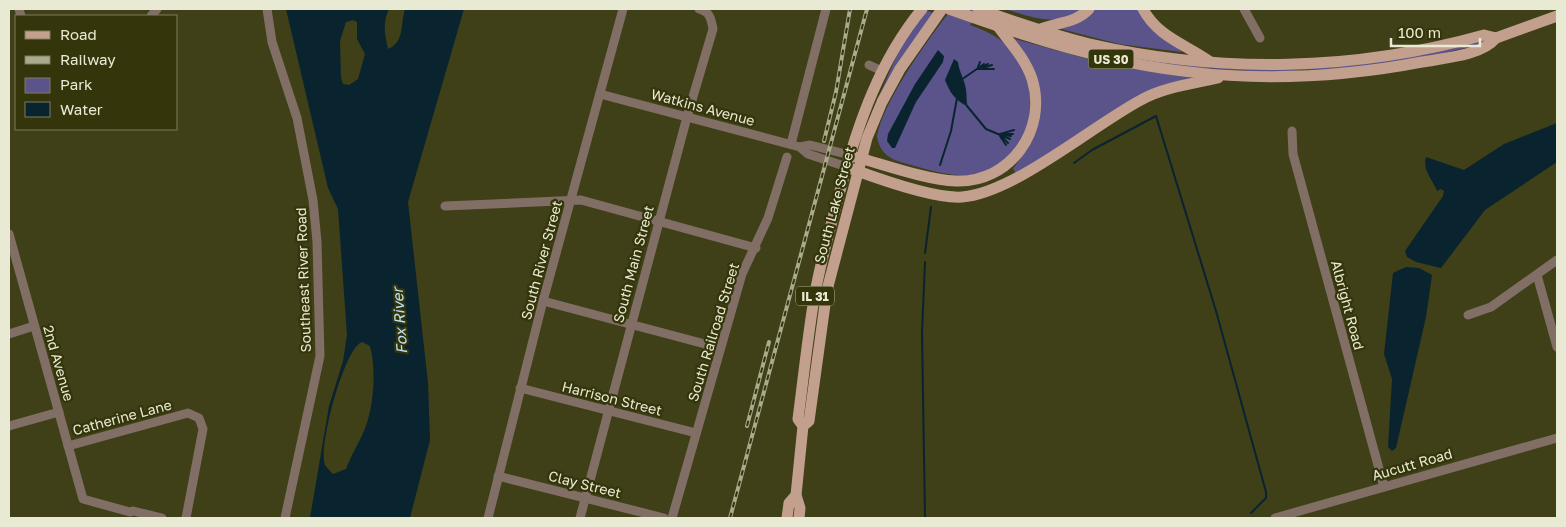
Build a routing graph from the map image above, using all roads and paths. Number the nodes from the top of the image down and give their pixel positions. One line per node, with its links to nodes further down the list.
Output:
1 (267, 9): 55 (street, Southeast River Road)
2 (623, 9): 21 (street, South River Street)
3 (699, 9): 22 (street, South Main Street)
4 (826, 9): 24 (street)
5 (922, 9): 19 (main road, South Lake Street / IL 31)
6 (942, 9): 26 (main road, South Lake Street / IL 31)
7 (949, 9): 11 (main road, US 30)
8 (1089, 9): 14 (main road)
9 (1143, 9): 17 (main road)
10 (1244, 9): 15 (street)
11 (981, 13): 13 (main road, US 30); 14 (main road, US 30)
12 (1557, 16): 16 (main road, US 30)
13 (997, 25): 20 (main road, US 30); 26 (main road)
14 (1039, 30): 17 (main road, US 30)
15 (1260, 38)
16 (1496, 38): 17 (main road, US 30); 20 (main road, US 30)
17 (1210, 62)
18 (869, 64): 19 (street)
19 (882, 72): 27 (main road, South Lake Street / IL 31)
20 (1229, 75): 27 (main road)
21 (600, 94): 22 (street, Watkins Avenue); 28 (street, South River Street)
22 (687, 117): 24 (street, Watkins Avenue); 30 (street, South Main Street)
23 (1292, 130): 50 (street, Albright Road)
24 (791, 144): 27 (street, Watkins Avenue)
25 (787, 157): 32 (street, South Railroad Street)
26 (861, 158): 27 (main road, South Lake Street / IL 31)
27 (851, 164): 51 (main road, South Lake Street / IL 31)
28 (571, 199): 29 (street); 30 (street); 35 (street, South River Street)
29 (445, 206)
30 (659, 220): 32 (street); 37 (street, South Main Street)
31 (9, 234): 38 (street, 2nd Avenue)
32 (756, 248): 41 (street, South Railroad Street)
33 (1557, 260): 34 (street)
34 (1537, 275): 36 (street); 40 (street)
35 (544, 300): 37 (street); 42 (street, South River Street)
36 (1468, 315)
37 (631, 324): 41 (street); 43 (street, South Main Street)
38 (34, 326): 39 (street); 44 (street, 2nd Avenue)
39 (9, 334)
40 (1557, 346)
41 (720, 348): 46 (street, South Railroad Street)
42 (520, 388): 43 (street, Harrison Street); 49 (street, South River Street)
43 (608, 411): 46 (street, Harrison Street); 52 (street, South Main Street)
44 (59, 412): 45 (street); 48 (street, 2nd Avenue)
45 (9, 426)
46 (696, 434): 59 (street, South Railroad Street)
47 (1557, 438): 50 (street, Aucutt Road)
48 (68, 446): 53 (street, 2nd Avenue); 54 (street, Catherine Lane)
49 (498, 476): 52 (street, Clay Street); 56 (street, South River Street)
50 (1384, 487): 62 (street, Aucutt Road)
51 (796, 495): 60 (main road, South Lake Street / IL 31); 61 (main road, South Lake Street / IL 31)
52 (585, 498): 57 (street, South Main Street); 58 (street, Clay Street)
53 (162, 518)
54 (186, 518)
55 (286, 518)
56 (488, 518)
57 (580, 518)
58 (664, 518)
59 (672, 518)
60 (787, 518)
61 (799, 518)
62 (1275, 518)

